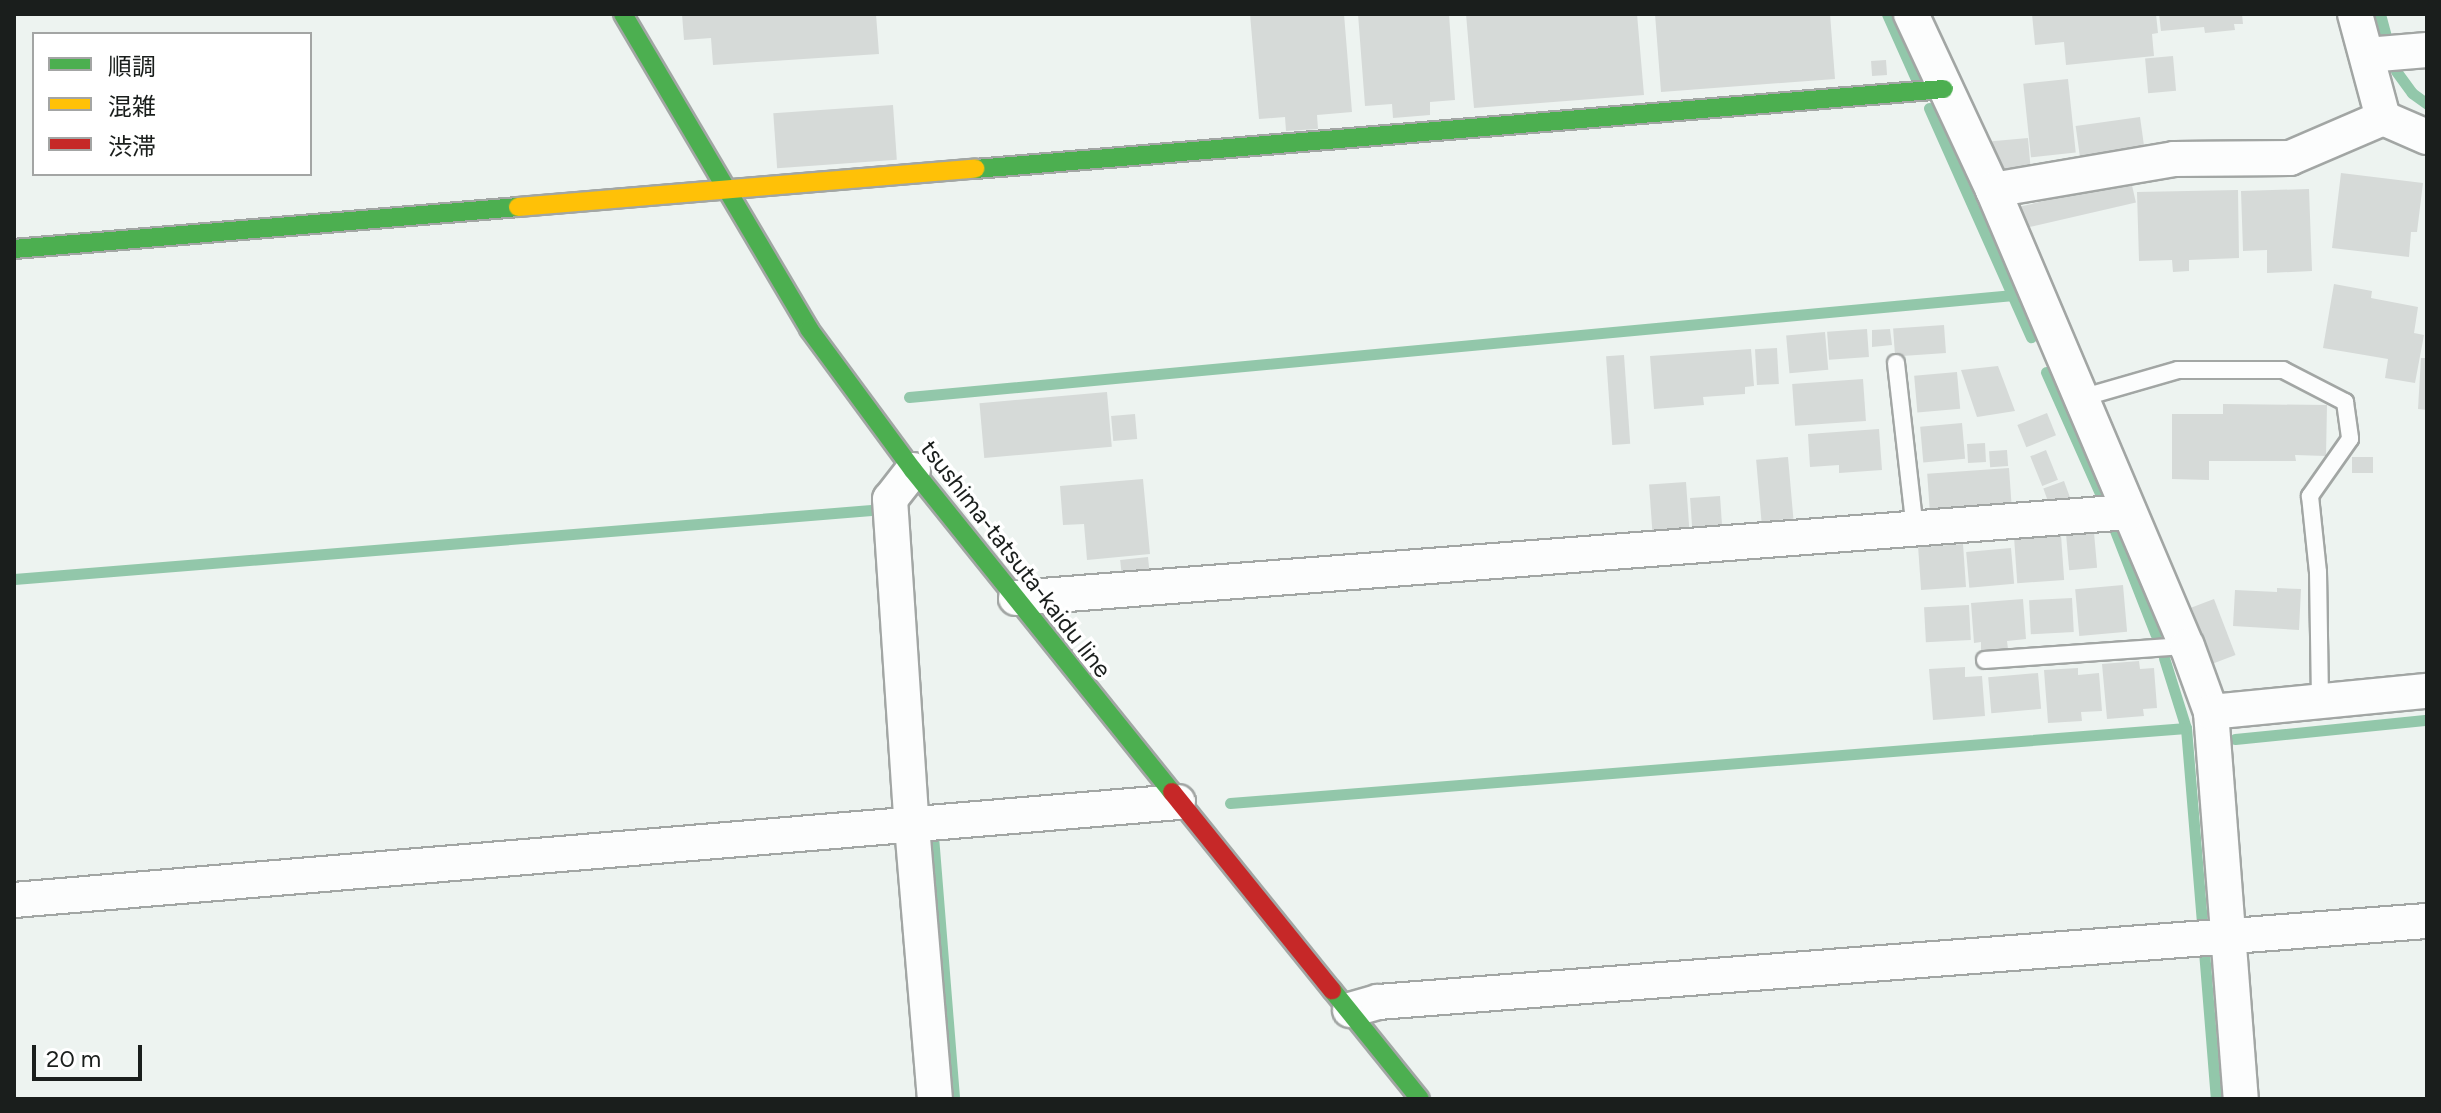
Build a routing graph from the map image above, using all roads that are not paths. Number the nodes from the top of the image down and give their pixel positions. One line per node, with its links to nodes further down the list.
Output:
1 (623, 14): 9 (street, tsushima-tatsuta-kaidu line)
2 (1911, 14): 6 (street)
3 (2355, 14): 5 (street)
4 (2427, 50): 5 (street)
5 (2367, 55): 7 (street)
6 (1944, 89): 9 (street); 10 (street)
7 (2383, 118): 8 (street); 10 (street)
8 (2427, 137)
9 (725, 190): 11 (street); 14 (street, tsushima-tatsuta-kaidu line)
10 (1993, 190): 13 (street)
11 (14, 249)
12 (1896, 363): 16 (lane)
13 (2081, 398): 15 (street); 21 (lane)
14 (913, 470): 17 (street, tsushima-tatsuta-kaidu line); 24 (street)
15 (2129, 512): 16 (street); 18 (street)
16 (1915, 529): 17 (street)
17 (1016, 598): 23 (street, tsushima-tatsuta-kaidu line)
18 (2187, 646): 19 (lane); 22 (street)
19 (1985, 660)
20 (2427, 691): 21 (street)
21 (2320, 701): 22 (street)
22 (2211, 712): 27 (street)
23 (1178, 802): 24 (street); 28 (street, tsushima-tatsuta-kaidu line)
24 (912, 826): 25 (street); 29 (street)
25 (14, 900)
26 (2427, 921): 27 (street)
27 (2229, 937): 28 (street); 31 (street)
28 (1350, 1010): 30 (street, tsushima-tatsuta-kaidu line)
29 (935, 1099)
30 (1420, 1099)
31 (2241, 1099)

